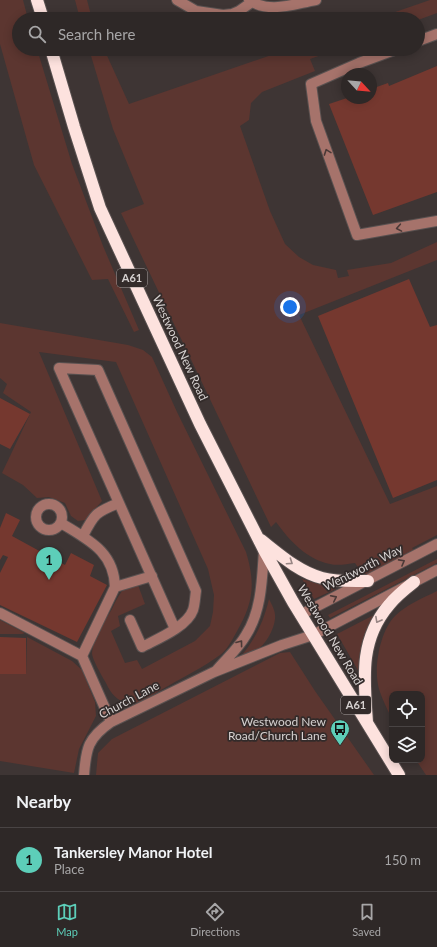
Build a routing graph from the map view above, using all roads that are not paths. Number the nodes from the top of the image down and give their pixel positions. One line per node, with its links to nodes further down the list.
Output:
1 (37, 0): 5 (highway)
2 (177, 0): 6 (street)
3 (316, 0): 4 (street)
4 (250, 1): 7 (street)
5 (41, 12)
6 (203, 12)
7 (237, 12)
8 (437, 34): 9 (street)
9 (425, 38)
10 (53, 56): 16 (highway, Westwood New Road / A61)
11 (378, 56): 12 (street, one-way to 11)
12 (437, 221)
13 (119, 503): 15 (street); 20 (street); 27 (street)
14 (61, 523): 15 (street)
15 (83, 536): 23 (street)
16 (259, 538): 18 (highway, A61); 21 (highway, one-way to 21)
17 (437, 544): 21 (street, Wentworth Way, one-way to 17)
18 (264, 550): 25 (highway, Westwood New Road / A61); 30 (street, Church Lane, one-way to 18)
19 (437, 570): 22 (street)
20 (152, 576): 23 (street); 27 (street)
21 (368, 581): 25 (street, Wentworth Way, one-way to 21)
22 (414, 582): 28 (street); 32 (highway, one-way to 32)
23 (115, 587): 29 (street)
24 (0, 613): 29 (street)
25 (300, 614): 28 (highway, Westwood New Road / A61)
26 (130, 620): 27 (street)
27 (175, 629)
28 (313, 635): 30 (street, Church Lane); 32 (highway, Westwood New Road / A61)
29 (82, 656): 31 (street)
30 (214, 672): 31 (street, Church Lane)
31 (111, 722): 33 (street, Church Lane)
32 (368, 724): 34 (highway, Westwood New Road / A61)
33 (84, 775)
34 (398, 775)

